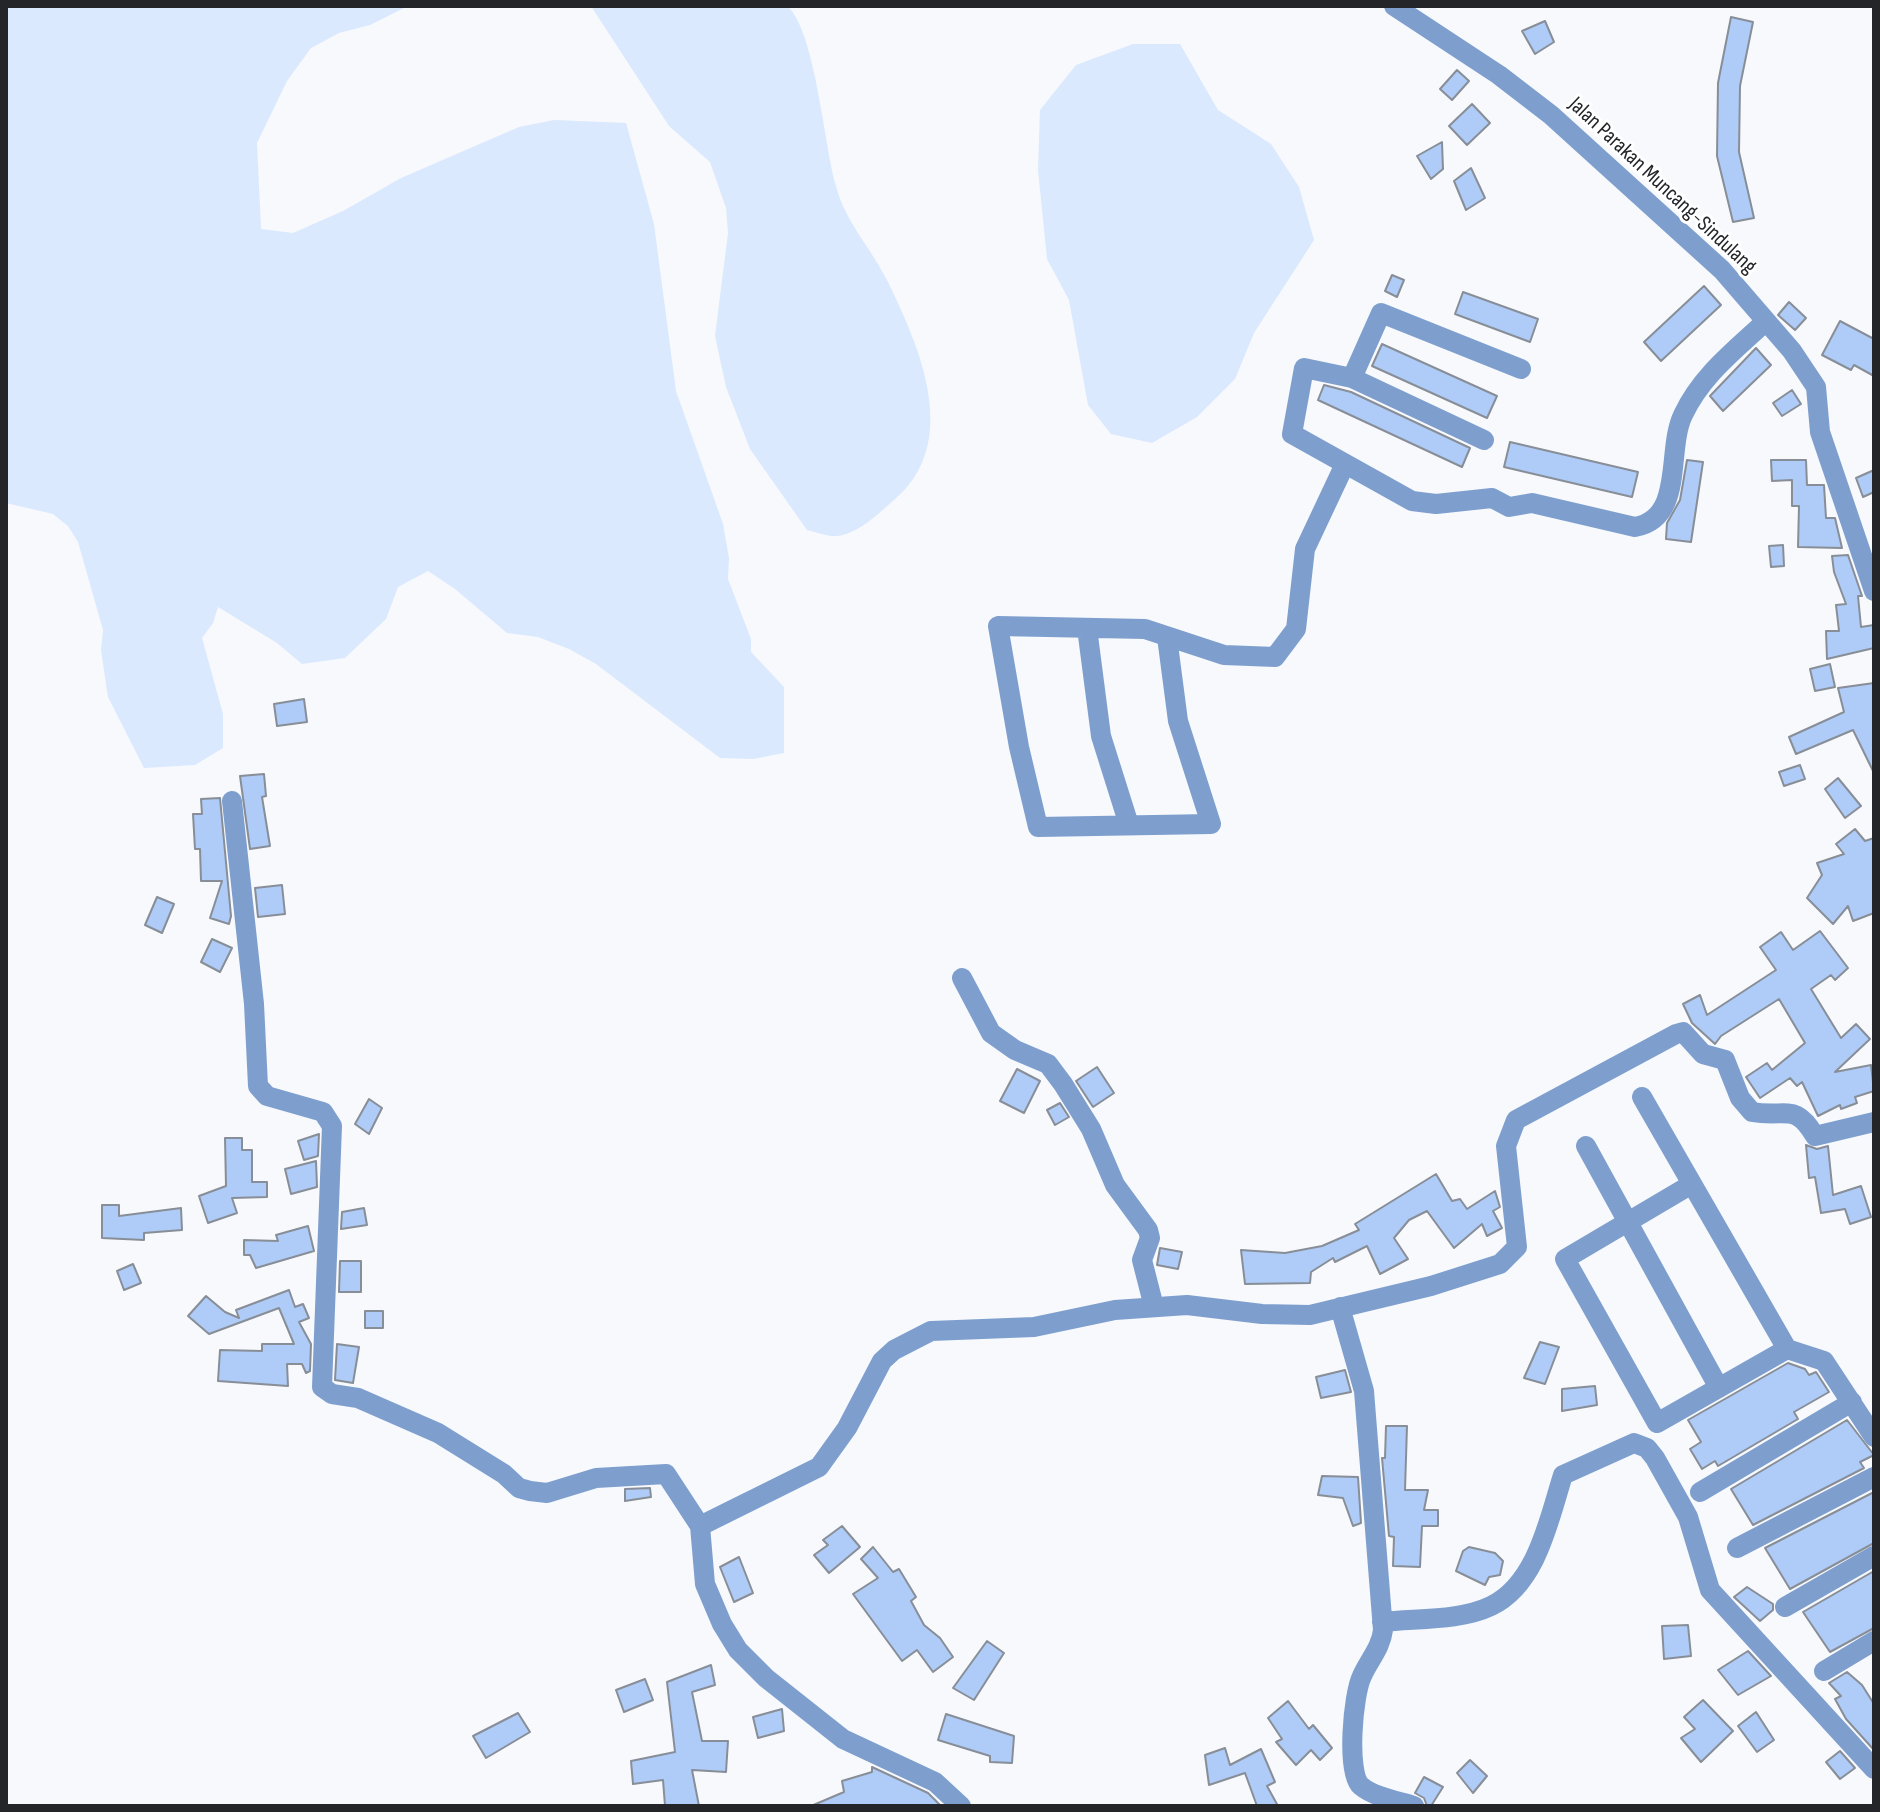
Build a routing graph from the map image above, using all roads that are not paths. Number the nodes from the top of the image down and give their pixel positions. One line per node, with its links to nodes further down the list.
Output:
1 (1394, 6): 2 (street, Jalan Parakan Muncang-Sindulang)
2 (1765, 322): 6 (street); 7 (street, Jalan Parakan Muncang-Sindulang)
3 (1521, 369): 4 (street)
4 (1352, 378): 5 (street); 6 (street)
5 (1484, 440)
6 (1345, 464): 9 (street)
7 (1874, 591)
8 (1087, 628): 9 (street); 11 (street); 11 (street)
9 (1167, 637): 11 (street)
10 (232, 801): 26 (street)
11 (1129, 825)
12 (962, 978): 18 (street)
13 (1642, 1097): 16 (street)
14 (1874, 1122): 19 (street)
15 (1586, 1146): 17 (street)
16 (1692, 1184): 17 (street); 20 (street)
17 (1629, 1221): 21 (street); 21 (street)
18 (1154, 1307): 19 (street); 26 (street)
19 (1340, 1307): 30 (street)
20 (1787, 1349): 21 (street); 22 (street)
21 (1719, 1388)
22 (1852, 1402): 23 (street); 25 (street)
23 (1874, 1437)
24 (1874, 1477): 27 (street)
25 (1700, 1492)
26 (700, 1526): 34 (street)
27 (1737, 1548)
28 (1874, 1556): 29 (street)
29 (1785, 1607)
30 (1382, 1622): 33 (street); 35 (street)
31 (1874, 1641): 32 (street)
32 (1824, 1671)
33 (1874, 1769)
34 (961, 1806)
35 (1414, 1806)

